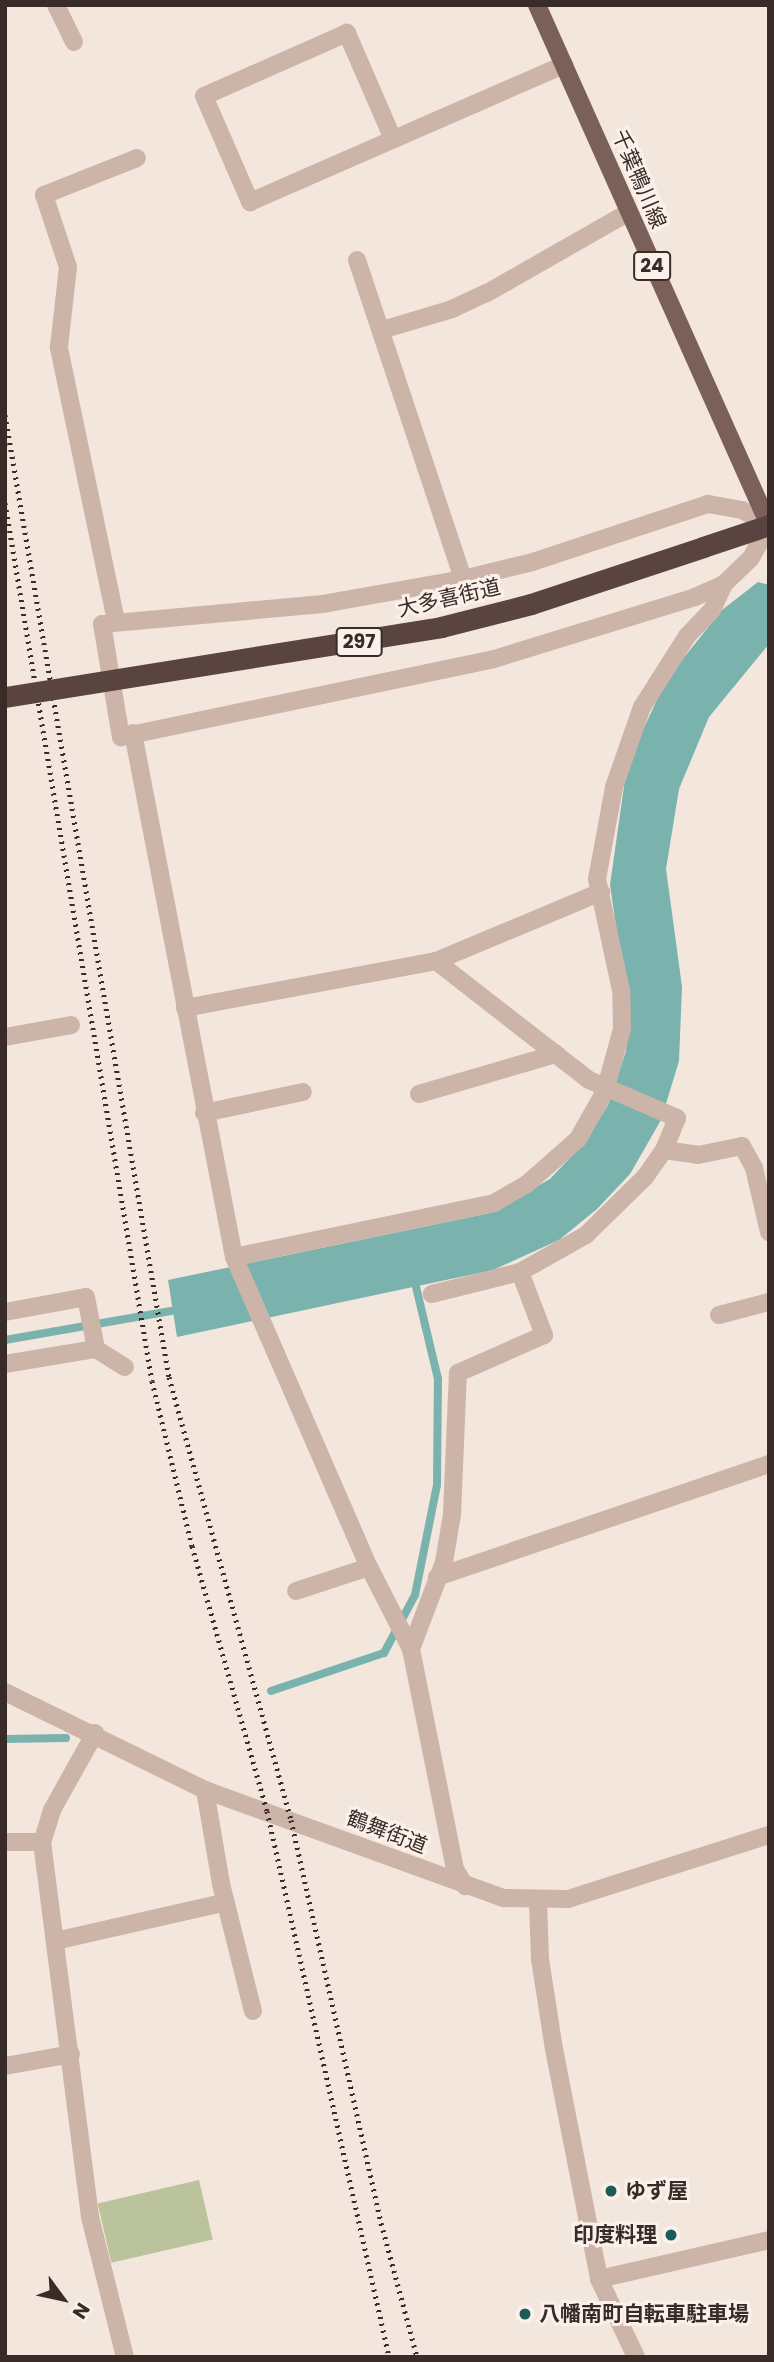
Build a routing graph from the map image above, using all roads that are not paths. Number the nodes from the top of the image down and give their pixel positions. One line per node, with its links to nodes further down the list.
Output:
1 (56, 5): 3 (street)
2 (537, 5): 4 (main road, 千葉鴨川線 / 24)
3 (74, 42)
4 (564, 65): 5 (street); 7 (main road, 千葉鴨川線 / 24)
5 (393, 139): 5 (street)
6 (137, 158): 13 (street)
7 (629, 212): 9 (street); 10 (main road, 千葉鴨川線 / 24)
8 (357, 260): 9 (street)
9 (382, 330): 11 (street)
10 (769, 525): 11 (street); 12 (street); 14 (highway, 大多喜街道 / 297, bridge)
11 (463, 579): 13 (street)
12 (724, 584): 15 (street); 16 (street)
13 (116, 621): 15 (street)
14 (5, 697)
15 (133, 733): 18 (street)
16 (601, 892): 17 (street); 22 (street)
17 (436, 961): 18 (street); 21 (street)
18 (185, 1008): 25 (street)
19 (71, 1025): 20 (street)
20 (5, 1037)
21 (556, 1054): 22 (street); 24 (street)
22 (605, 1091): 26 (street); 28 (street)
23 (303, 1092): 25 (street)
24 (419, 1094)
25 (204, 1113): 28 (street)
26 (664, 1150): 27 (street); 29 (street)
27 (769, 1232)
28 (235, 1260): 38 (street)
29 (520, 1272): 30 (street); 39 (street)
30 (432, 1294)
31 (769, 1303): 33 (street)
32 (5, 1312): 34 (street)
33 (719, 1315)
34 (96, 1349): 35 (street); 36 (street)
35 (5, 1364)
36 (125, 1367)
37 (769, 1464): 39 (street)
38 (369, 1567): 40 (street); 41 (street)
39 (437, 1577): 41 (street)
40 (296, 1591)
41 (411, 1649): 48 (street)
42 (5, 1692): 43 (street, 鶴舞街道)
43 (95, 1733): 44 (street, 鶴舞街道); 47 (street)
44 (205, 1790): 48 (street, 鶴舞街道); 49 (street)
45 (769, 1835): 50 (street, 鶴舞街道)
46 (5, 1842): 47 (street)
47 (42, 1842): 51 (street)
48 (465, 1886): 50 (street, 鶴舞街道)
49 (226, 1902): 51 (street); 52 (street)
50 (538, 1902): 56 (street)
51 (55, 1941): 53 (street)
52 (253, 2011)
53 (71, 2054): 54 (street); 57 (street)
54 (5, 2066)
55 (769, 2240): 56 (street)
56 (598, 2279): 58 (street)
57 (121, 2356)
58 (636, 2357)

